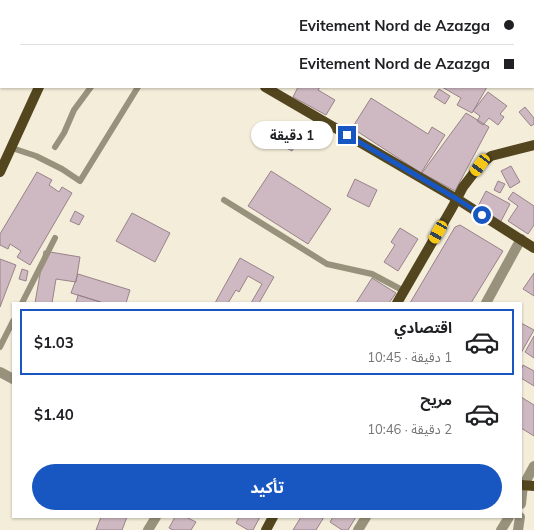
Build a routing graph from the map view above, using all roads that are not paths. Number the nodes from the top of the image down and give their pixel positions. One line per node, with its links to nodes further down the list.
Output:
1 (39, 88): 7 (main road)
2 (90, 88): 6 (lane)
3 (137, 88): 7 (lane)
4 (267, 88): 9 (main road)
5 (534, 145): 9 (main road)
6 (55, 147)
7 (12, 148): 8 (main road)
8 (0, 172)
9 (457, 199): 12 (main road); 14 (main road)
10 (224, 200): 14 (lane)
11 (55, 238): 15 (lane)
12 (521, 239): 13 (main road); 17 (street)
13 (534, 248)
14 (404, 291): 16 (main road)
15 (23, 302)
16 (398, 302)
17 (487, 302)
18 (12, 323): 19 (lane)
19 (0, 347)
20 (0, 372): 21 (street)
21 (12, 378)
22 (534, 466): 24 (street)
23 (534, 486): 24 (main road)
24 (522, 487)
25 (155, 518): 30 (street)
26 (273, 518): 31 (main road)
27 (365, 518): 32 (street)
28 (507, 518): 33 (street)
29 (520, 518): 34 (street)
30 (148, 530)
31 (266, 530)
32 (358, 530)
33 (501, 530)
34 (518, 530)

